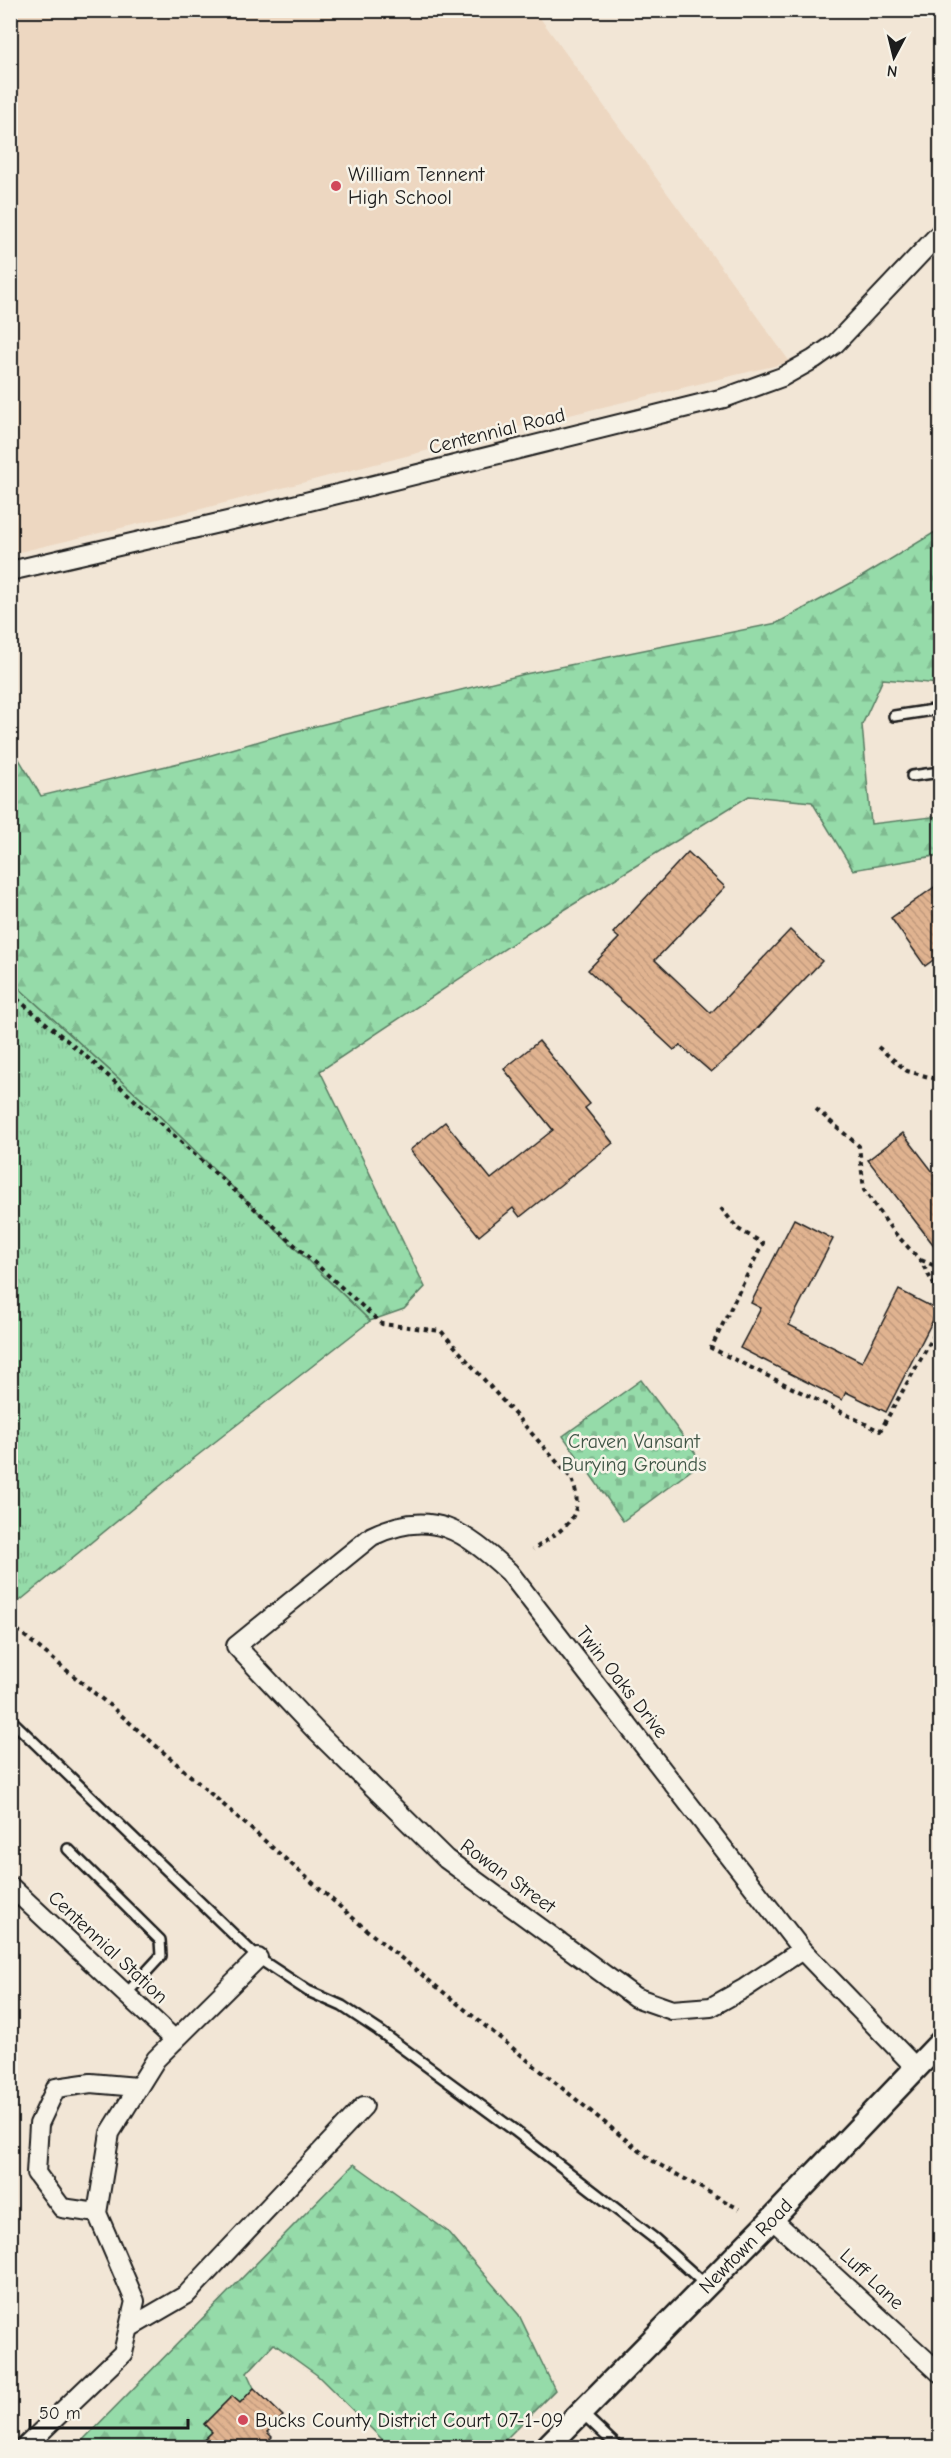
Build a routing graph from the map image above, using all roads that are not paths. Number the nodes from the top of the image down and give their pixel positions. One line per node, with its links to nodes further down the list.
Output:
1 (940, 233): 2 (street, Centennial Road)
2 (10, 571)
3 (940, 709): 4 (lane)
4 (894, 716)
5 (940, 772): 6 (lane)
6 (912, 776)
7 (236, 1646): 11 (street, Rowan Street); 11 (street, Twin Oaks Drive)
8 (10, 1719): 12 (lane)
9 (68, 1849): 13 (lane)
10 (10, 1886): 13 (street, Centennial Station)
11 (802, 1950): 16 (street, Twin Oaks Drive)
12 (258, 1958): 14 (street); 21 (lane)
13 (126, 1994): 14 (street, Centennial Station)
14 (175, 2040): 17 (street)
15 (940, 2043): 16 (street, Newtown Road)
16 (916, 2068): 20 (street, Newtown Road)
17 (137, 2087): 19 (street); 19 (street)
18 (363, 2106): 22 (street)
19 (97, 2213): 22 (street)
20 (772, 2219): 21 (street, Newtown Road); 23 (street, Luff Lane)
21 (707, 2285): 24 (street, Newtown Road)
22 (129, 2328): 25 (street)
23 (940, 2373)
24 (581, 2412): 26 (street, Newtown Road); 27 (lane)
25 (24, 2448)
26 (546, 2448)
27 (619, 2448)

